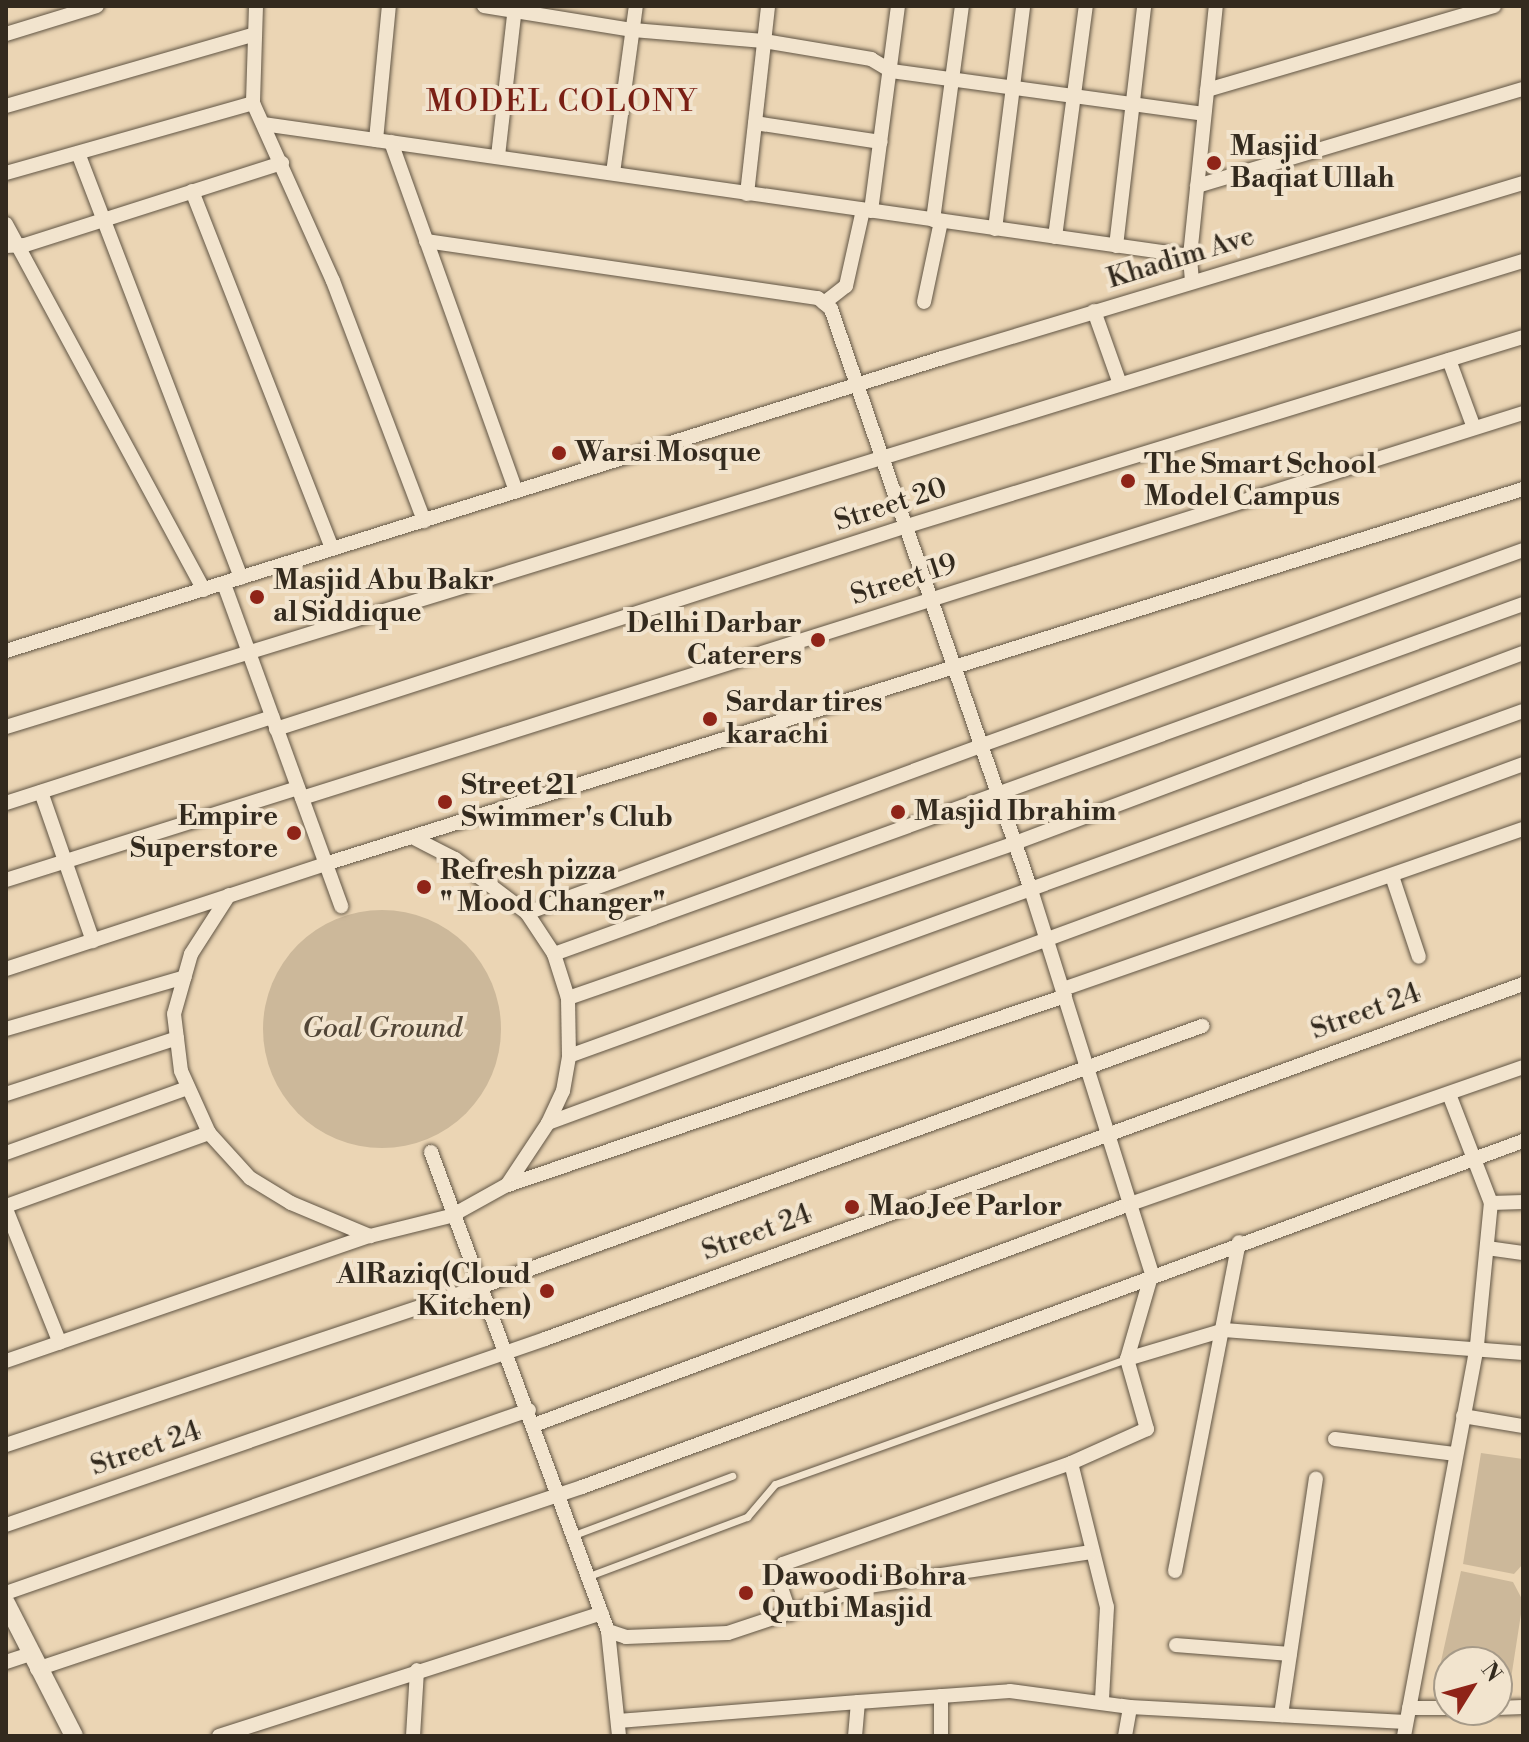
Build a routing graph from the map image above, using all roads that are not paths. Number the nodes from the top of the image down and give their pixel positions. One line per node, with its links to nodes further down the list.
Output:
1 (97, 6): 16 (street)
2 (256, 6): 17 (street)
3 (389, 6): 31 (street)
4 (484, 6): 14 (street)
5 (636, 6): 15 (street)
6 (768, 6): 18 (street)
7 (898, 6): 19 (street)
8 (962, 6): 20 (street)
9 (1023, 6): 21 (street)
10 (1086, 6): 24 (street)
11 (1144, 6): 26 (street)
12 (1216, 6): 23 (street)
13 (1494, 6): 23 (street)
14 (515, 9): 15 (street); 34 (street)
15 (633, 30): 18 (street); 37 (street)
16 (6, 34)
17 (252, 35): 25 (street); 27 (street)
18 (764, 41): 19 (street); 29 (street)
19 (891, 71): 20 (street); 32 (street)
20 (952, 79): 21 (street); 44 (street)
21 (1012, 87): 24 (street); 46 (street)
22 (1523, 89): 39 (street)
23 (1207, 90): 28 (street)
24 (1074, 96): 26 (street); 47 (street)
25 (253, 103): 30 (street); 33 (street)
26 (1133, 104): 28 (street); 50 (street)
27 (6, 106)
28 (1204, 114): 39 (street)
29 (755, 123): 32 (street); 41 (street)
30 (263, 124): 31 (street); 35 (street)
31 (383, 141): 34 (street); 48 (street)
32 (881, 142): 42 (street)
33 (78, 153): 36 (street); 43 (street)
34 (498, 156): 37 (street)
35 (282, 163): 40 (street); 66 (street)
36 (6, 173)
37 (613, 173): 41 (street)
38 (1523, 183): 53 (street, Khadim Ave)
39 (1197, 186): 51 (street)
40 (192, 191): 43 (street); 68 (street)
41 (747, 194): 42 (street)
42 (867, 210): 44 (street); 55 (street)
43 (103, 219): 49 (street); 70 (street)
44 (937, 220): 46 (street); 54 (street)
45 (6, 224): 49 (street)
46 (995, 229): 47 (street)
47 (1055, 237): 50 (street)
48 (426, 241): 55 (street); 65 (street)
49 (12, 246): 72 (street)
50 (1116, 246): 51 (street)
51 (1190, 256): 53 (street)
52 (1523, 261): 59 (street)
53 (1192, 281): 56 (street, Khadim Ave)
54 (924, 302)
55 (824, 303): 60 (street)
56 (1094, 311): 59 (street); 60 (street, Khadim Ave)
57 (1523, 337): 58 (street, Street 20)
58 (1449, 360): 62 (street); 67 (street, Street 20)
59 (1120, 384): 63 (street)
60 (855, 385): 63 (street); 65 (street, Khadim Ave)
61 (1523, 413): 62 (street, Street 19)
62 (1474, 428): 73 (street, Street 19)
63 (881, 457): 67 (street); 76 (street)
64 (1523, 489): 78 (street)
65 (516, 491): 66 (street, Khadim Ave)
66 (424, 521): 68 (street, Khadim Ave)
67 (904, 527): 73 (street); 80 (street, Street 20)
68 (332, 549): 70 (street, Khadim Ave)
69 (1523, 550): 82 (street)
70 (241, 578): 71 (street, Khadim Ave)
71 (224, 584): 72 (street, Khadim Ave); 76 (street)
72 (204, 590): 75 (street, Khadim Ave)
73 (930, 599): 78 (street); 85 (street, Street 19)
74 (1523, 604): 86 (street)
75 (6, 651)
76 (248, 652): 80 (street); 81 (street)
77 (1523, 653): 90 (street)
78 (955, 667): 82 (street); 89 (street)
79 (1523, 711): 95 (street)
80 (274, 723): 84 (street, Street 20); 85 (street)
81 (6, 727)
82 (982, 745): 86 (street); 98 (street)
83 (1523, 764): 99 (street)
84 (41, 792): 87 (street, Street 20); 91 (street)
85 (300, 793): 91 (street, Street 19); 92 (street)
86 (998, 794): 90 (street); 101 (street)
87 (6, 803)
88 (1523, 829): 93 (street)
89 (412, 837): 92 (street); 98 (street)
90 (1015, 843): 95 (street); 107 (street)
91 (66, 861): 94 (street, Street 19); 100 (street)
92 (325, 864): 96 (street); 97 (street)
93 (1392, 876): 102 (street); 106 (street)
94 (6, 880)
95 (1031, 890): 99 (street); 111 (street)
96 (229, 895): 100 (street); 104 (street)
97 (341, 906)
98 (527, 913): 101 (street)
99 (1046, 940): 106 (street); 117 (street)
100 (93, 941): 103 (street)
101 (554, 954): 107 (street)
102 (1419, 957)
103 (6, 969)
104 (185, 977): 109 (street); 110 (street)
105 (1523, 984): 118 (street, Street 24)
106 (1064, 993): 112 (street); 124 (street)
107 (568, 998): 111 (street)
108 (1202, 1026): 112 (street)
109 (6, 1029)
110 (177, 1038): 114 (street); 115 (street)
111 (569, 1056): 117 (street)
112 (1088, 1067): 118 (street); 135 (street)
113 (1523, 1067): 116 (street)
114 (188, 1088): 119 (street); 122 (street)
115 (6, 1094)
116 (1449, 1094): 123 (street); 127 (street)
117 (548, 1123): 124 (street)
118 (1108, 1132): 127 (street); 139 (street, Street 24)
119 (209, 1133): 128 (street); 130 (street)
120 (1523, 1141): 123 (street)
121 (431, 1152): 129 (street)
122 (6, 1153)
123 (1473, 1157): 126 (street); 131 (street)
124 (507, 1185): 129 (street)
125 (1523, 1202): 126 (street)
126 (1491, 1203): 132 (street)
127 (1130, 1204): 134 (street); 145 (street)
128 (6, 1208): 137 (street)
129 (451, 1216): 130 (street); 135 (street)
130 (370, 1236): 137 (street)
131 (1239, 1242): 134 (street); 136 (street)
132 (1487, 1248): 133 (street); 138 (street)
133 (1523, 1253)
134 (1152, 1273): 141 (street); 153 (street)
135 (483, 1286): 139 (street); 148 (street)
136 (1224, 1330): 138 (street); 141 (street); 157 (street)
137 (60, 1343): 142 (street)
138 (1477, 1345): 140 (street); 144 (street)
139 (508, 1351): 143 (street); 154 (street, Street 24)
140 (1523, 1353)
141 (1127, 1359): 150 (street); 158 (lane)
142 (6, 1361)
143 (529, 1410): 145 (street); 159 (street)
144 (1463, 1416): 146 (street); 149 (street)
145 (534, 1425): 153 (street)
146 (1523, 1426)
147 (1335, 1439): 149 (street)
148 (6, 1445)
149 (1456, 1454): 175 (street)
150 (1071, 1463): 156 (street); 162 (street)
151 (732, 1476): 155 (lane)
152 (1316, 1479): 165 (street)
153 (559, 1494): 155 (street); 167 (street)
154 (6, 1525)
155 (574, 1535): 158 (street)
156 (1092, 1552): 162 (street); 170 (street)
157 (1175, 1571)
158 (589, 1576): 161 (street)
159 (6, 1593)
160 (6, 1603): 167 (main road)
161 (602, 1613): 163 (street); 168 (street)
162 (790, 1614): 163 (street)
163 (608, 1631): 176 (street)
164 (1176, 1645): 165 (street)
165 (1290, 1654): 174 (street)
166 (6, 1662): 167 (street)
167 (34, 1662): 177 (main road)
168 (417, 1670): 178 (street); 179 (street)
169 (941, 1696): 170 (street); 171 (street); 181 (street)
170 (1102, 1700): 172 (street)
171 (858, 1702): 176 (street); 180 (street)
172 (1130, 1707): 174 (street); 182 (street)
173 (1433, 1713): 175 (street)
174 (1281, 1715): 175 (street)
175 (1406, 1722)
176 (618, 1728)
177 (74, 1736)
178 (219, 1736)
179 (413, 1736)
180 (855, 1736)
181 (941, 1736)
182 (1125, 1736)

